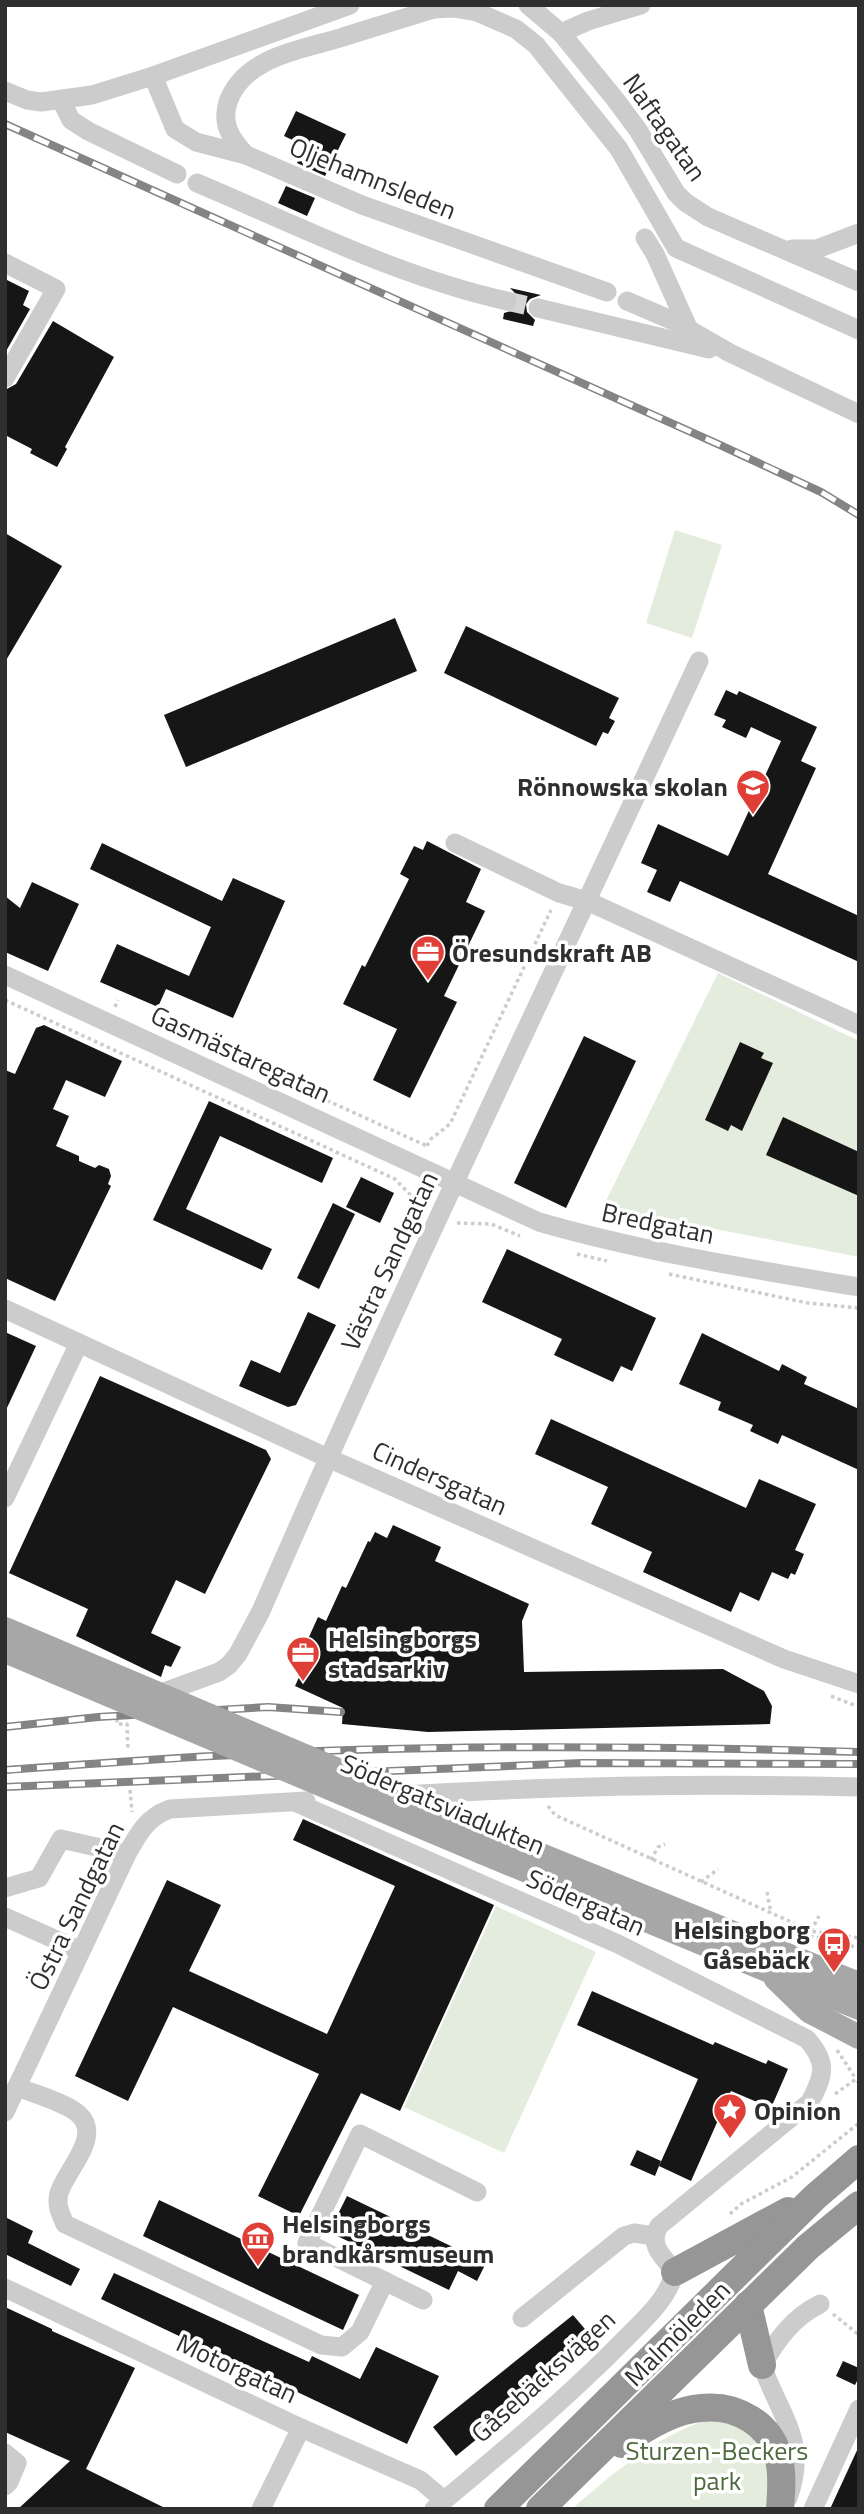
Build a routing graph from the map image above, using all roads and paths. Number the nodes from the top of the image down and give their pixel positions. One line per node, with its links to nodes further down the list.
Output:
1 (350, 5): 5 (street)
2 (528, 5): 4 (street, Naftagatan)
3 (641, 5): 4 (street)
4 (561, 33): 13 (street, Naftagatan)
5 (153, 76): 7 (street); 8 (street, Oljehamnsleden)
6 (5, 91): 7 (street)
7 (61, 100): 9 (street)
8 (246, 155): 16 (street, Oljehamnsleden); 20 (street)
9 (177, 174)
10 (197, 183): 17 (street)
11 (859, 233): 13 (street)
12 (645, 238): 21 (street)
13 (780, 248): 15 (street, Naftagatan)
14 (5, 263): 22 (street)
15 (859, 282)
16 (607, 292)
17 (507, 301)
18 (627, 301): 21 (street)
19 (538, 308): 21 (street)
20 (859, 330)
21 (692, 338): 23 (street)
22 (5, 378)
23 (856, 411)
24 (699, 661): 27 (street, Västra Sandgatan)
25 (455, 843): 26 (street)
26 (559, 894): 27 (street); 33 (path)
27 (587, 901): 31 (street); 35 (street, Västra Sandgatan)
28 (5, 975): 34 (street, Gasmästaregatan)
29 (118, 1000): 30 (path)
30 (115, 1007)
31 (859, 1025)
32 (225, 1054): 33 (path)
33 (427, 1146): 34 (path)
34 (417, 1165): 35 (street, Gasmästaregatan)
35 (455, 1182): 36 (street, Bredgatan); 39 (street, Västra Sandgatan)
36 (859, 1287)
37 (5, 1309): 38 (street, Cindersgatan)
38 (79, 1343): 39 (street, Cindersgatan); 40 (street)
39 (328, 1458): 42 (street, Västra Sandgatan); 44 (street, Cindersgatan)
40 (5, 1498)
41 (5, 1629): 52 (main road, Södergatsviadukten, bridge)
42 (5, 1642)
43 (5, 1651): 52 (main road, Södergatsviadukten, bridge)
44 (859, 1684)
45 (127, 1724): 46 (path)
46 (128, 1751)
47 (535, 1787): 48 (street); 50 (street); 55 (path)
48 (859, 1787)
49 (130, 1790): 51 (path)
50 (295, 1801): 54 (street, Östra Sandgatan); 78 (street, Södergatan)
51 (132, 1818)
52 (485, 1843): 66 (main road, Södergatsviadukten); 67 (main road, Södergatsviadukten)
53 (665, 1844): 55 (path)
54 (127, 1854): 58 (street); 65 (street, Östra Sandgatan)
55 (651, 1860): 57 (path)
56 (718, 1868): 57 (path)
57 (701, 1882): 60 (path)
58 (5, 1888)
59 (767, 1892): 60 (path)
60 (771, 1913): 63 (path)
61 (819, 1916): 63 (path)
62 (5, 1917): 65 (street)
63 (811, 1931): 64 (path)
64 (857, 1936)
65 (81, 1951): 70 (street, Östra Sandgatan)
66 (766, 1969): 68 (main road, Södergatsviadukten); 69 (main road)
67 (859, 1984)
68 (859, 2008)
69 (859, 2037)
70 (18, 2087): 71 (street, Östra Sandgatan); 80 (street)
71 (5, 2112)
72 (859, 2123): 77 (path)
73 (859, 2160): 75 (highway, Malmöleden)
74 (477, 2192): 80 (street)
75 (815, 2197): 79 (highway); 95 (highway, Malmöleden)
76 (859, 2204): 84 (highway, Malmöleden)
77 (723, 2220)
78 (654, 2236): 79 (street); 85 (street)
79 (675, 2272): 93 (street, Gåsebäcksvägen)
80 (385, 2281): 82 (street)
81 (5, 2288): 89 (street, Motorgatan)
82 (423, 2300)
83 (820, 2304): 86 (path); 87 (street)
84 (748, 2305): 87 (highway); 92 (highway, Malmöleden)
85 (522, 2318)
86 (859, 2334)
87 (762, 2365): 97 (street)
88 (859, 2409): 98 (street)
89 (301, 2428): 93 (street, Motorgatan); 94 (street)
90 (5, 2453): 91 (street)
91 (5, 2486)
92 (563, 2487): 96 (highway, Malmöleden); 97 (highway)
93 (439, 2505)
94 (261, 2509)
95 (498, 2509)
96 (540, 2509)
97 (782, 2509)
98 (813, 2509)

